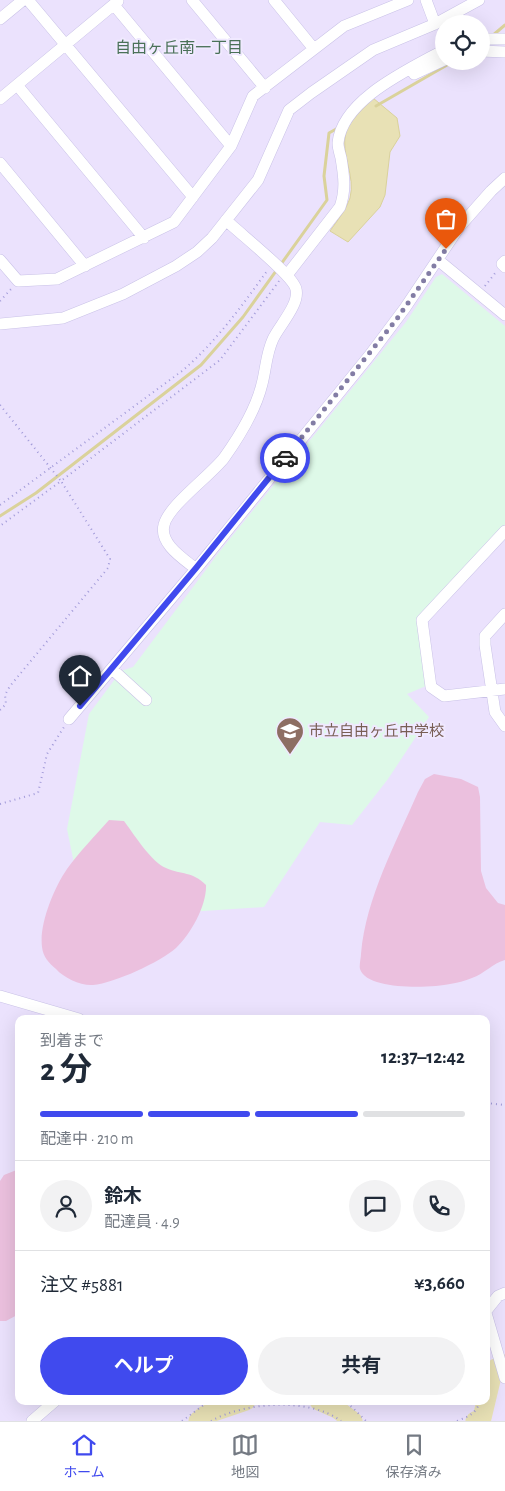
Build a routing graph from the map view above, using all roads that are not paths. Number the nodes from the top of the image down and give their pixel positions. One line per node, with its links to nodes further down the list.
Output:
1 (23, 0): 10 (street)
2 (28, 0): 14 (street)
3 (192, 0): 22 (street)
4 (408, 0): 15 (street)
5 (426, 0): 11 (street)
6 (479, 0): 9 (street)
7 (277, 1): 15 (street)
8 (117, 2): 14 (street); 24 (street)
9 (452, 15)
10 (0, 19)
11 (435, 24): 28 (street)
12 (490, 39): 13 (street)
13 (505, 39)
14 (66, 44): 21 (street); 27 (street)
15 (314, 49): 22 (street)
16 (490, 51): 17 (street)
17 (505, 52)
18 (435, 55): 20 (street)
19 (435, 64): 20 (street)
20 (396, 77): 33 (street)
21 (17, 85): 23 (street); 29 (street)
22 (264, 88): 24 (street)
23 (0, 99)
24 (231, 146): 27 (street)
25 (0, 163): 32 (street)
26 (505, 178): 31 (street)
27 (193, 197): 29 (street)
28 (226, 220): 33 (street); 35 (street)
29 (144, 238): 32 (street)
30 (0, 260): 32 (street)
31 (438, 260): 34 (street); 37 (street)
32 (85, 266)
33 (287, 275): 37 (street)
34 (505, 315)
35 (0, 324)
36 (505, 531): 41 (street)
37 (196, 568): 39 (street)
38 (505, 614): 41 (street)
39 (112, 669): 42 (street); 43 (street)
40 (505, 689): 41 (street)
41 (491, 691): 44 (street)
42 (146, 700)
43 (69, 719)
44 (505, 726)
45 (0, 996): 46 (street)
46 (65, 1015)
47 (505, 1293): 48 (street)
48 (490, 1307)
49 (490, 1326): 50 (street)
50 (505, 1378)
51 (50, 1405): 52 (street)
52 (32, 1421)

